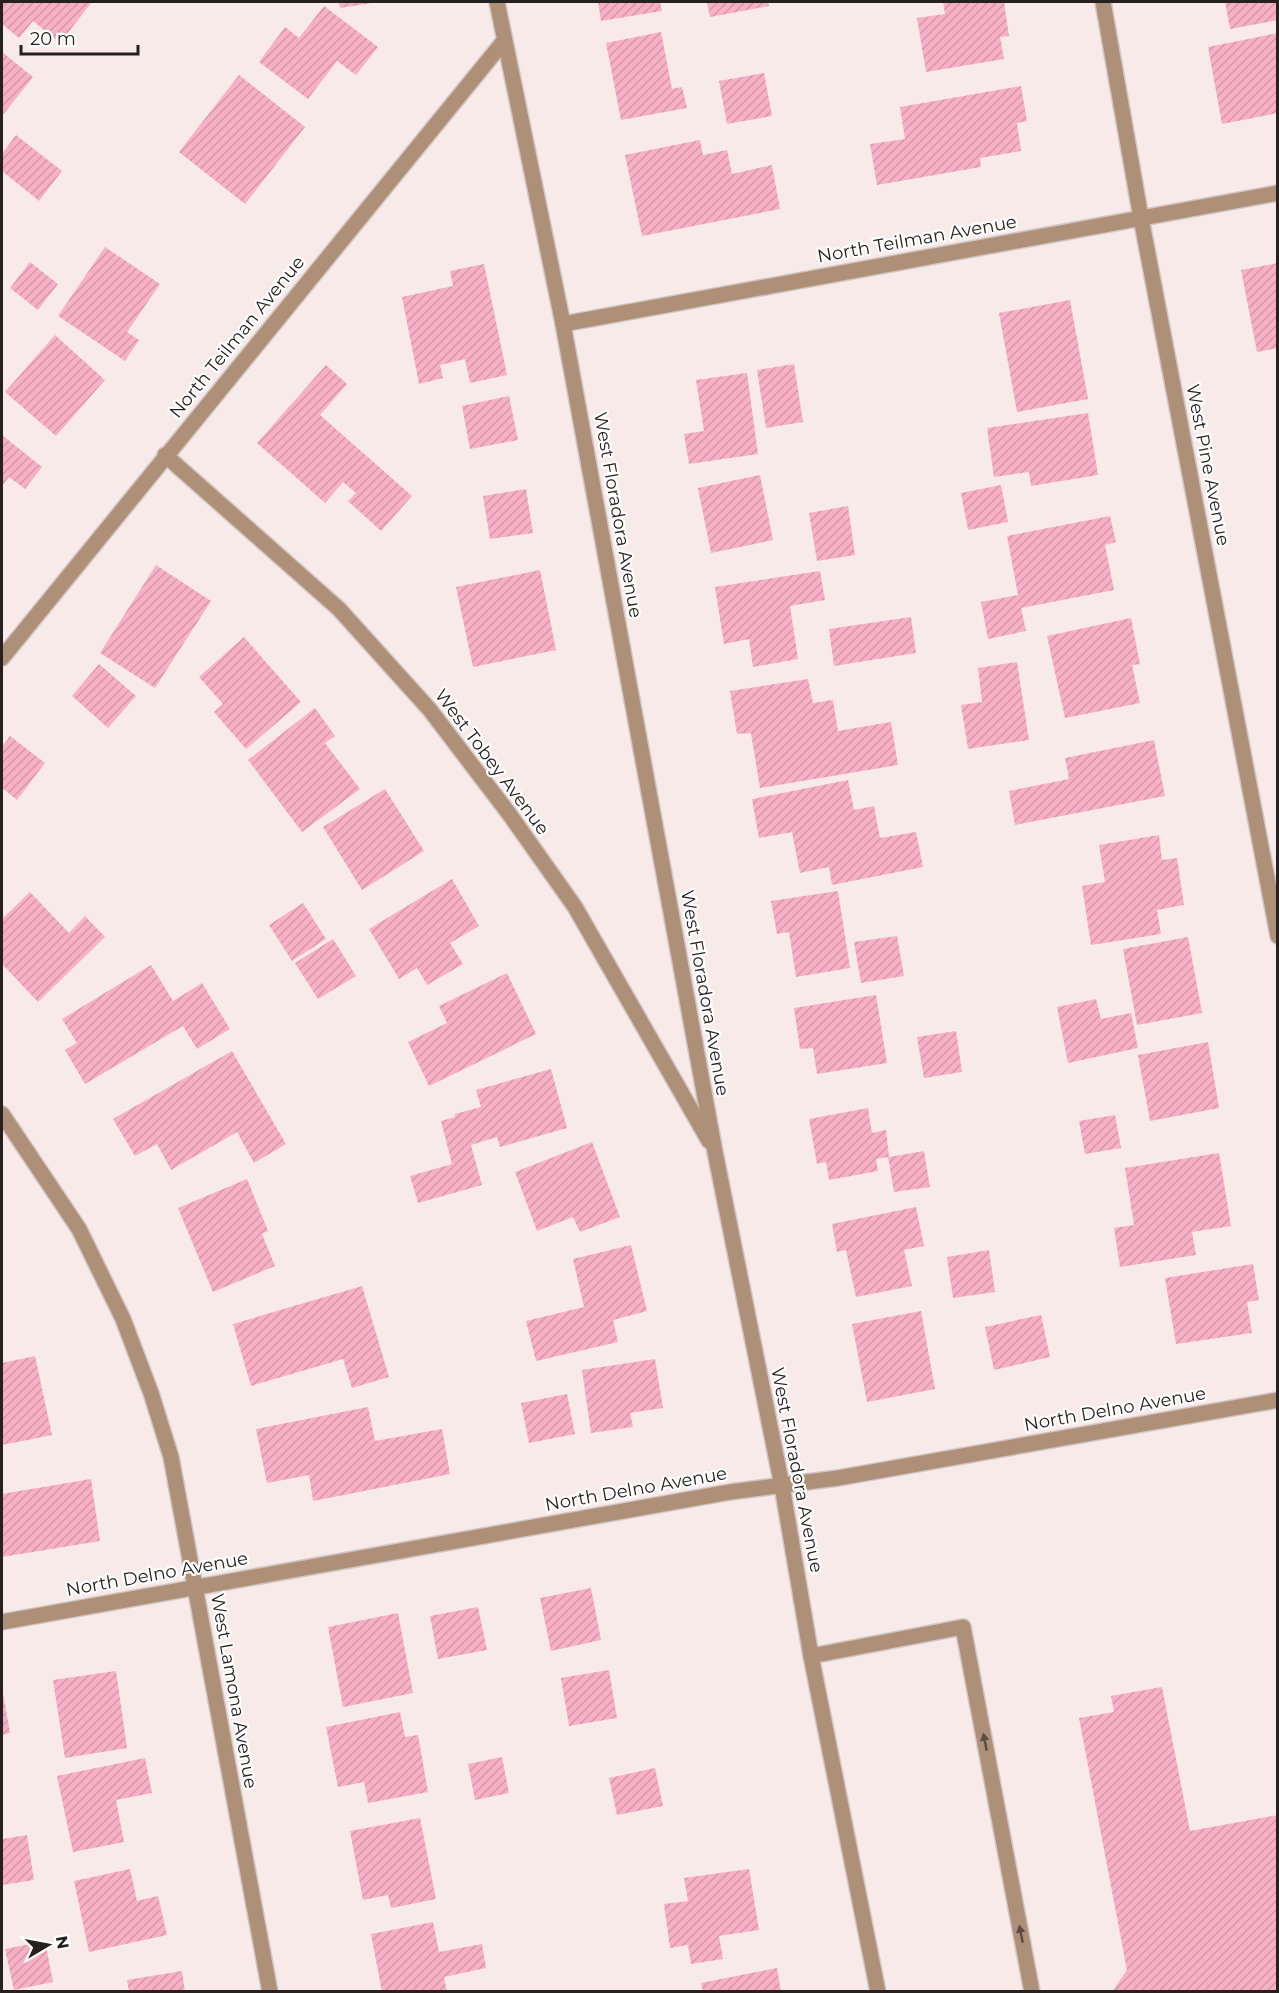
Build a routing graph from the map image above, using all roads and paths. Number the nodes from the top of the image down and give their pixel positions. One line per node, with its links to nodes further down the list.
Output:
1 (496, 2): 3 (street, West Floradora Avenue)
2 (1103, 2): 5 (street, West Pine Avenue)
3 (504, 41): 6 (street, West Floradora Avenue); 7 (street, North Teilman Avenue)
4 (1278, 194): 5 (street, North Teilman Avenue)
5 (1141, 218): 6 (street, North Teilman Avenue); 9 (street, West Pine Avenue)
6 (563, 324): 11 (street, West Floradora Avenue)
7 (165, 455): 8 (street, North Teilman Avenue); 11 (street, West Tobey Avenue)
8 (2, 658)
9 (1278, 936)
10 (2, 1114): 14 (street, West Lamona Avenue)
11 (715, 1152): 13 (street, West Floradora Avenue)
12 (1278, 1400): 13 (street, North Delno Avenue)
13 (782, 1486): 14 (street, North Delno Avenue); 16 (street, West Floradora Avenue)
14 (195, 1587): 15 (street, North Delno Avenue); 17 (street, West Lamona Avenue)
15 (2, 1622)
16 (811, 1656): 18 (street, West Floradora Avenue); 19 (street, one-way to 16)
17 (270, 1992)
18 (878, 1992)
19 (1032, 1992)

